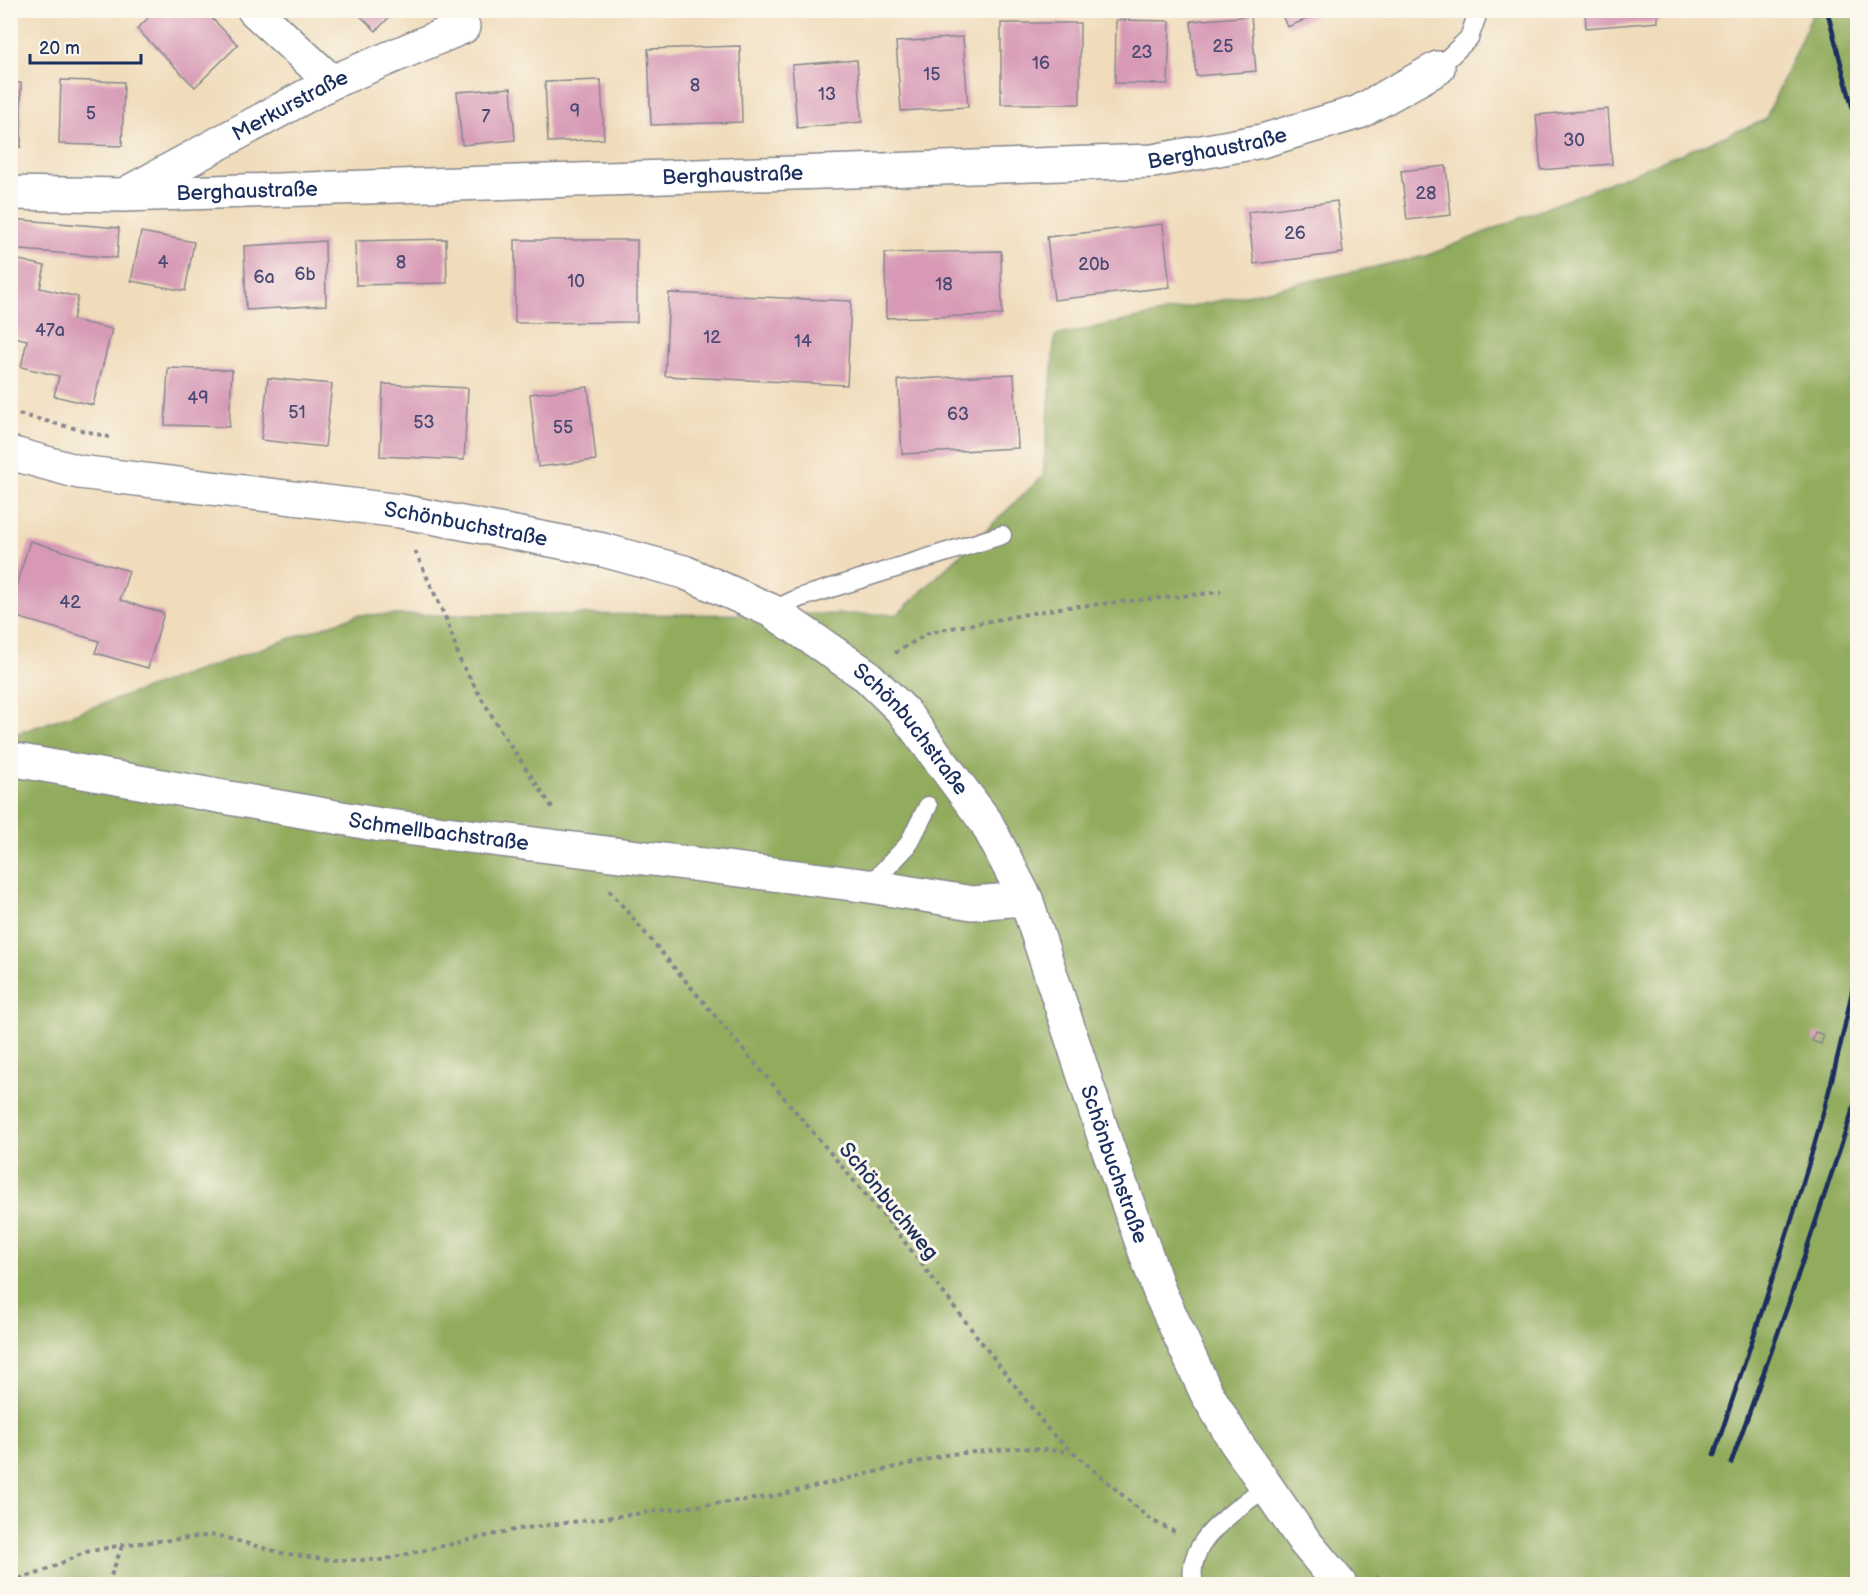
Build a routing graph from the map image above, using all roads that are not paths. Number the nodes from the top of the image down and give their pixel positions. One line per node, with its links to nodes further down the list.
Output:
1 (254, 10): 5 (street)
2 (1479, 10): 4 (lane)
3 (463, 27): 5 (street, Merkurstraße)
4 (1438, 68): 7 (street, Berghaustraße)
5 (332, 82): 7 (street, Merkurstraße)
6 (10, 192): 7 (street, Berghaustraße)
7 (123, 195)
8 (10, 453): 10 (street, Schönbuchstraße)
9 (1002, 535): 10 (lane)
10 (772, 611): 14 (street, Schönbuchstraße)
11 (21, 761): 13 (street, Schmellbachstraße)
12 (928, 806): 13 (lane)
13 (869, 886): 14 (street, Schmellbachstraße)
14 (1026, 899): 15 (street, Schönbuchstraße)
15 (1265, 1487): 16 (lane); 17 (street, Schönbuchstraße)
16 (1194, 1584)
17 (1340, 1584)

